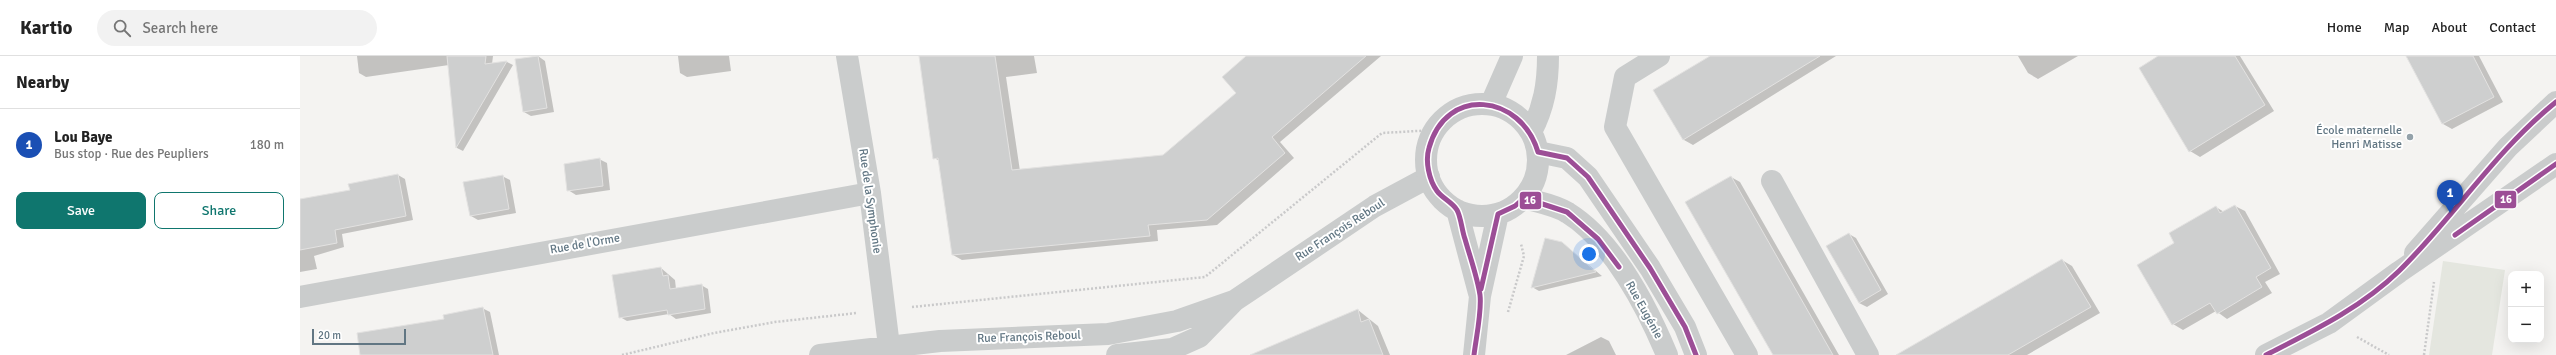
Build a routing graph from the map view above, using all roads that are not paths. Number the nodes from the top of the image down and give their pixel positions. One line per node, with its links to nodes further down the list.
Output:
1 (847, 56): 11 (street, Rue de la Symphonie)
2 (1512, 56): 6 (street)
3 (1548, 56): 7 (street)
4 (1659, 56): 26 (street)
5 (2556, 102): 15 (street)
6 (1491, 104): 7 (street); 9 (street)
7 (1535, 142): 12 (street); 25 (street)
8 (2556, 164): 15 (street)
9 (1429, 177): 13 (street); 18 (street, Rue François Reboul)
10 (1772, 181): 27 (street)
11 (870, 193): 17 (street, Rue de l'Orme); 19 (street, Rue de la Symphonie)
12 (1524, 198): 14 (street); 24 (street, Rue Eugénie)
13 (1457, 210): 14 (street); 16 (street)
14 (1498, 214): 16 (street)
15 (2399, 272): 28 (street)
16 (1480, 296): 23 (street)
17 (300, 297)
18 (1234, 301): 20 (street, Rue François Reboul); 22 (street, Rue François Reboul)
19 (889, 346): 20 (street, Rue François Reboul); 21 (street, Rue François Reboul)
20 (1042, 346)
21 (820, 355)
22 (1117, 355)
23 (1474, 355)
24 (1667, 355)
25 (1696, 355)
26 (1747, 355)
27 (1868, 355)
28 (2266, 355)

